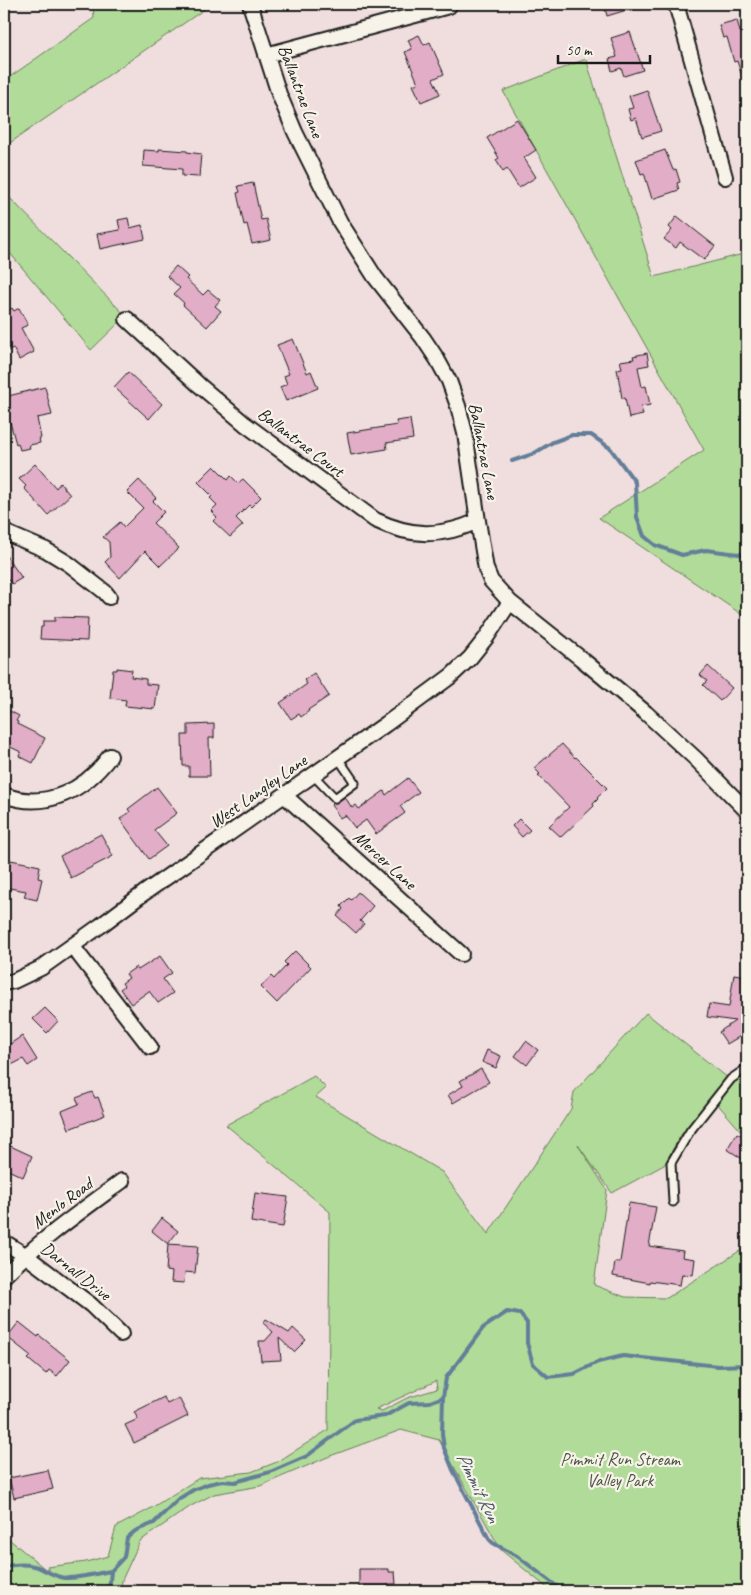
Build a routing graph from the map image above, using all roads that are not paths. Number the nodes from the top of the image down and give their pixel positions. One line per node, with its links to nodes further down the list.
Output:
1 (250, 4): 4 (street, Ballantrae Lane)
2 (676, 4): 5 (street)
3 (449, 6): 4 (street)
4 (266, 55): 7 (street, Ballantrae Lane)
5 (724, 177)
6 (128, 319): 7 (street, Ballantrae Court)
7 (478, 521): 10 (street, Ballantrae Lane)
8 (4, 532): 9 (street)
9 (109, 597)
10 (510, 602): 12 (street, West Langley Lane); 16 (street, Ballantrae Lane)
11 (110, 756): 14 (street)
12 (338, 758): 13 (street, West Langley Lane); 13 (lane)
13 (314, 775): 15 (street, West Langley Lane)
14 (4, 795)
15 (284, 795): 17 (street, West Langley Lane); 18 (street, Mercer Lane)
16 (747, 811)
17 (73, 946): 19 (street, West Langley Lane); 20 (street)
18 (461, 954)
19 (4, 983)
20 (150, 1047)
21 (747, 1068): 23 (lane)
22 (122, 1181): 25 (street, Menlo Road)
23 (673, 1202)
24 (4, 1242): 25 (street, Darnall Drive)
25 (25, 1255): 26 (street, Menlo Road); 27 (street, Darnall Drive)
26 (4, 1276)
27 (122, 1334)

